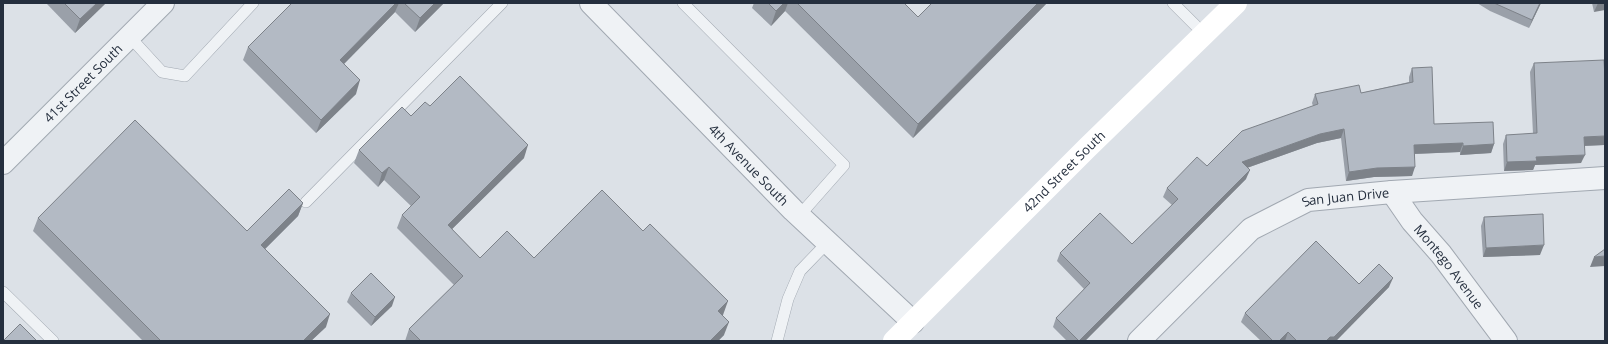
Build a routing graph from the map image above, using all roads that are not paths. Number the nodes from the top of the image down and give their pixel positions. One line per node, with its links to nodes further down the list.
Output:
1 (163, 3): 9 (street, 41st Street South)
2 (253, 3): 9 (lane)
3 (502, 3): 13 (lane)
4 (591, 3): 14 (street, 4th Avenue South)
5 (683, 3): 14 (lane)
6 (1173, 3): 8 (lane)
7 (1236, 3): 8 (main road, 42nd Street South)
8 (1205, 35): 17 (main road, 42nd Street South)
9 (129, 36): 10 (street, 41st Street South)
10 (3, 163)
11 (1605, 178): 12 (street, San Juan Drive)
12 (1392, 192): 21 (street, San Juan Drive); 22 (street, Montego Avenue)
13 (306, 202)
14 (799, 216): 15 (street, 4th Avenue South)
15 (828, 242): 17 (street, 4th Avenue South); 19 (lane)
16 (3, 292): 18 (lane)
17 (912, 322): 20 (main road, 42nd Street South)
18 (53, 341)
19 (777, 341)
20 (894, 341)
21 (1139, 341)
22 (1506, 341)

